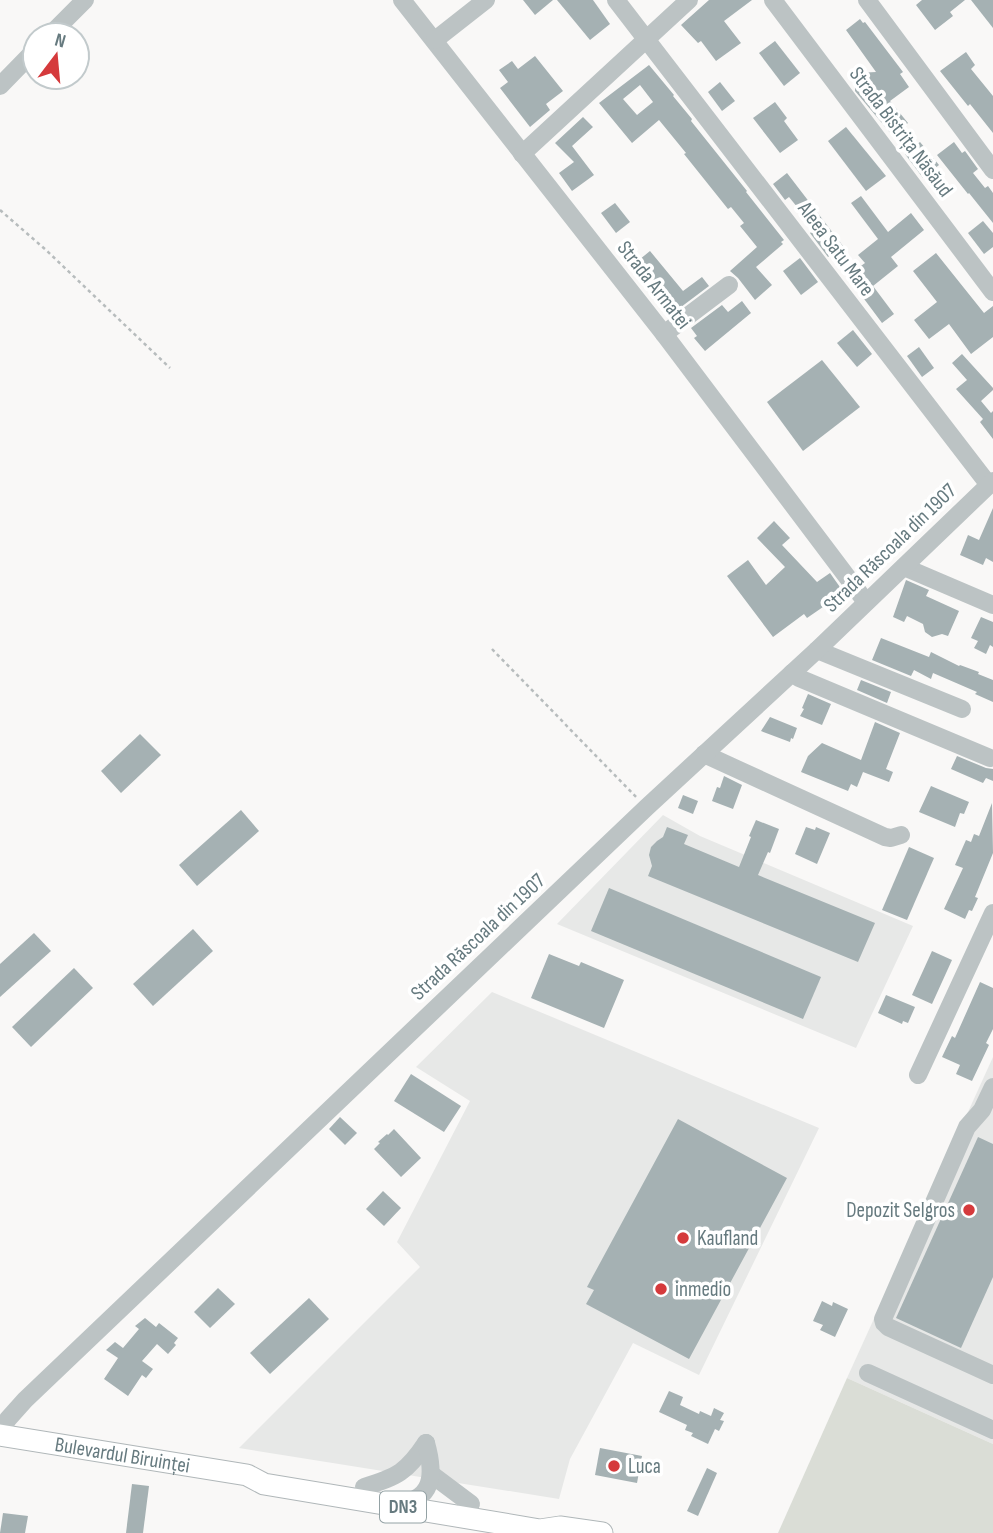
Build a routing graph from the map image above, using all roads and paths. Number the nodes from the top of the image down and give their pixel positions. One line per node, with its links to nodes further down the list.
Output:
1 (85, 0): 8 (street)
2 (402, 0): 9 (street, Strada Armatei)
3 (486, 0): 9 (street)
4 (616, 0): 10 (street, Aleea Satu Mare)
5 (689, 0): 10 (street)
6 (773, 0): 17 (street, Strada Bistrița Năsăud)
7 (867, 0): 14 (street)
8 (64, 21)
9 (435, 40): 13 (street, Strada Armatei)
10 (647, 40): 13 (street); 20 (street, Aleea Satu Mare)
11 (21, 64): 12 (street)
12 (0, 86)
13 (522, 153): 18 (street, Strada Armatei)
14 (993, 170)
15 (0, 210): 19 (path)
16 (729, 285): 18 (street)
17 (993, 292)
18 (664, 334): 22 (street, Strada Armatei)
19 (170, 368)
20 (991, 483): 21 (street, Strada Răscoala din 1907)
21 (904, 567): 22 (street, Strada Răscoala din 1907); 23 (street)
22 (866, 602): 25 (street, Strada Răscoala din 1907)
23 (993, 605)
24 (492, 649): 30 (path)
25 (817, 650): 26 (street, Strada Răscoala din 1907); 27 (street)
26 (792, 673): 28 (street, Strada Răscoala din 1907); 29 (street)
27 (962, 709)
28 (704, 754): 30 (street, Strada Răscoala din 1907); 31 (street)
29 (990, 758)
30 (647, 807): 39 (street, Strada Răscoala din 1907)
31 (901, 835)
32 (993, 913): 33 (street)
33 (918, 1074)
34 (993, 1087): 35 (street)
35 (988, 1113): 37 (street)
36 (868, 1373): 38 (street)
37 (993, 1375)
38 (993, 1430)
39 (0, 1433): 41 (main road, Bulevardul Biruinței / DN3)
40 (431, 1474): 42 (street); 43 (street); 45 (street)
41 (247, 1475): 42 (main road, Bulevardul Biruinței / DN3); 44 (main road, Bulevardul Biruinței / DN3)
42 (364, 1487): 43 (main road, Bulevardul Biruinței / DN3)
43 (422, 1496): 44 (street); 45 (main road, Bulevardul Biruinței / DN3)
44 (388, 1504): 46 (main road, Bulevardul Biruinței / DN3)
45 (471, 1504): 46 (main road, Bulevardul Biruinței / DN3)
46 (560, 1527): 47 (main road, Bulevardul Biruinței / DN3)
47 (602, 1533)

